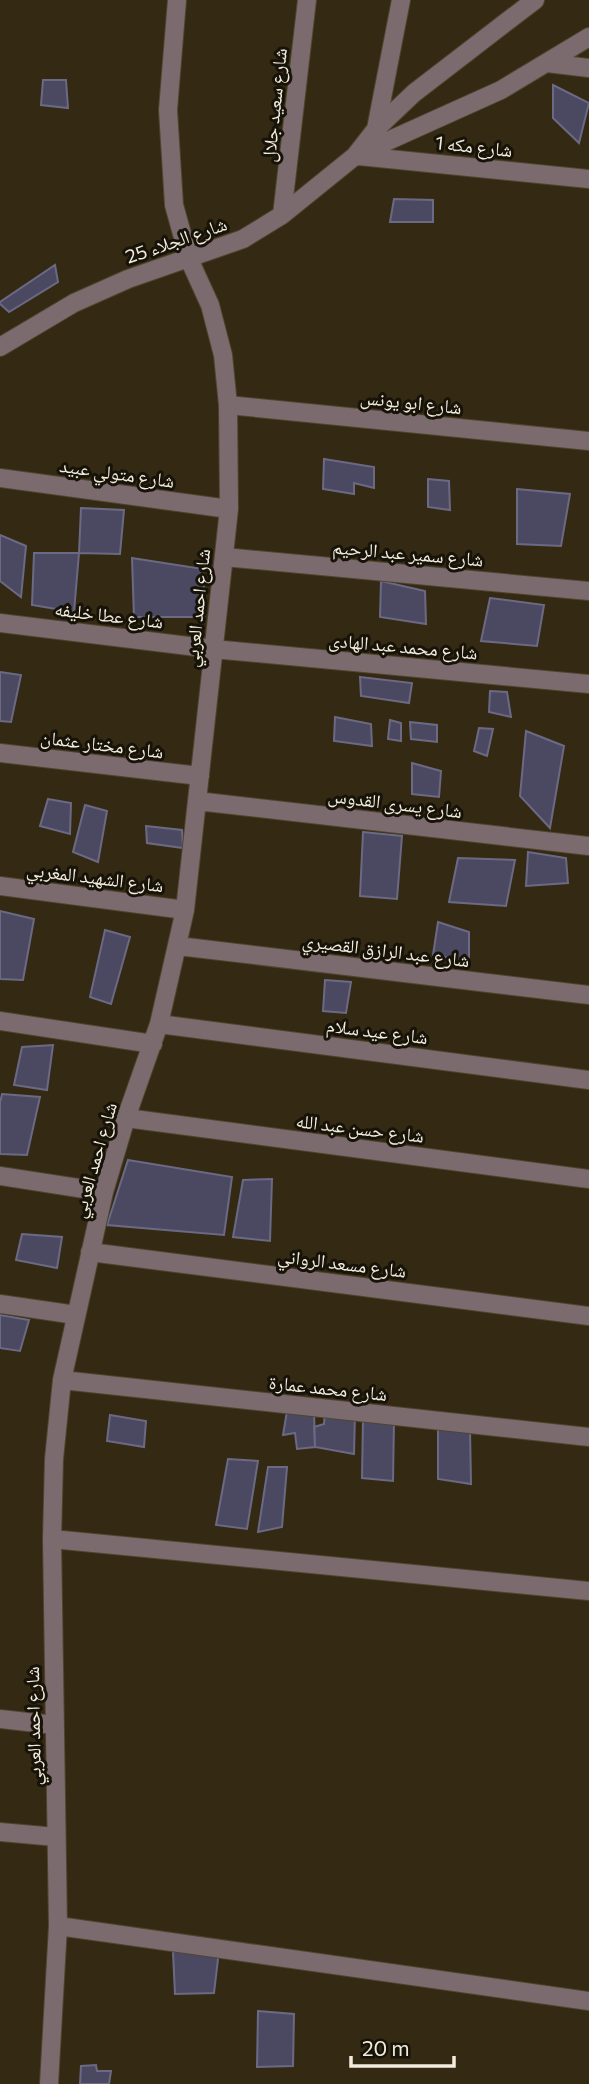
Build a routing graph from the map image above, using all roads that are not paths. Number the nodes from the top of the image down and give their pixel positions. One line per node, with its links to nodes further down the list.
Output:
1 (177, 0): 12 (street, شارع احمد العربي)
2 (307, 0): 11 (street, شارع سعيد جلال)
3 (401, 0): 8 (street)
4 (535, 0): 8 (street, شارع الجلاء 25)
5 (589, 37): 6 (street, شارع الجلاء 25)
6 (547, 64): 7 (street); 9 (street, شارع الجلاء 25)
7 (589, 68)
8 (376, 129): 9 (street, شارع الجلاء 25)
9 (355, 156): 10 (street, شارع مكه 1); 11 (street, شارع الجلاء 25)
10 (589, 179)
11 (282, 215): 12 (street, شارع الجلاء 25)
12 (190, 259): 13 (street, شارع الجلاء 25); 14 (street, شارع احمد العربي)
13 (0, 347)
14 (228, 405): 15 (street, شارع ابو يونس); 17 (street, شارع احمد العربي)
15 (589, 440)
16 (0, 478): 17 (street, شارع متولي عبيد)
17 (229, 509): 18 (street, شارع احمد العربي)
18 (224, 557): 19 (street, شارع سمير عبد الرحيم); 21 (street, شارع احمد العربي)
19 (589, 591)
20 (0, 623): 21 (street, شارع عطا خليفه)
21 (213, 649): 22 (street, شارع محمد عبد الهادى); 24 (street, شارع احمد العربي)
22 (589, 684)
23 (0, 753): 24 (street, شارع مختار عثمان)
24 (200, 776): 25 (street, شارع احمد العربي)
25 (197, 801): 26 (street, شارع يسرى القدوس); 28 (street, شارع احمد العربي)
26 (589, 846)
27 (0, 886): 28 (street, شارع الشهيد المغربي)
28 (185, 910): 29 (street, شارع احمد العربي)
29 (178, 946): 30 (street, شارع عبد الرازق القصيري); 32 (street, شارع احمد العربي)
30 (589, 995)
31 (0, 1021): 33 (street)
32 (159, 1024): 33 (street, شارع احمد العربي); 34 (street, شارع عيد سلام)
33 (153, 1044): 35 (street, شارع احمد العربي)
34 (589, 1080)
35 (126, 1118): 37 (street, شارع حسن عبد الله); 38 (street, شارع احمد العربي)
36 (0, 1176): 38 (street)
37 (589, 1179)
38 (104, 1192): 39 (street, شارع احمد العربي)
39 (90, 1252): 41 (street, شارع احمد العربي); 42 (street, شارع مسعد الرواني)
40 (0, 1304): 41 (street)
41 (76, 1315): 43 (street, شارع احمد العربي)
42 (589, 1315)
43 (62, 1380): 44 (street, شارع محمد عمارة); 45 (street, شارع احمد العربي)
44 (589, 1437)
45 (52, 1539): 46 (street); 48 (street, شارع احمد العربي)
46 (589, 1591)
47 (0, 1718): 48 (street)
48 (54, 1725): 50 (street, شارع احمد العربي)
49 (0, 1832): 50 (street)
50 (56, 1836): 51 (street, شارع احمد العربي)
51 (58, 1926): 52 (street); 53 (street, شارع احمد العربي)
52 (589, 2001)
53 (50, 2084)

